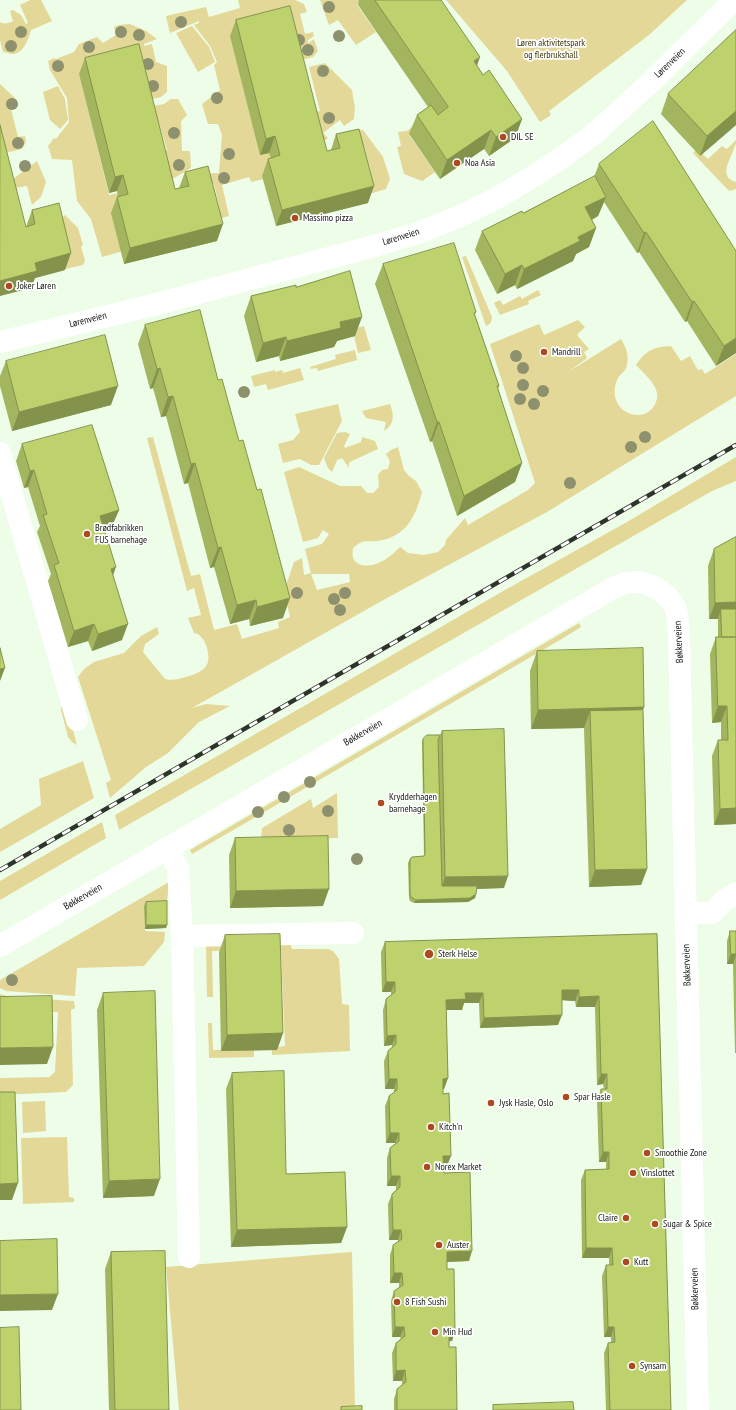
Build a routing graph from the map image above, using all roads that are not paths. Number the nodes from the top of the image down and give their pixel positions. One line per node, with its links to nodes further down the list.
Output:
1 (734, 0): 2 (street, Lørenveien)
2 (0, 342)
3 (0, 453): 4 (street)
4 (77, 720)
5 (167, 848): 7 (street, Bøkkerveien); 9 (street); 10 (street, Bøkkerveien)
6 (736, 894): 7 (street)
7 (685, 912): 12 (street, Bøkkerveien)
8 (353, 933): 9 (street)
9 (182, 936): 11 (street)
10 (0, 946)
11 (189, 1257)
12 (698, 1410)

